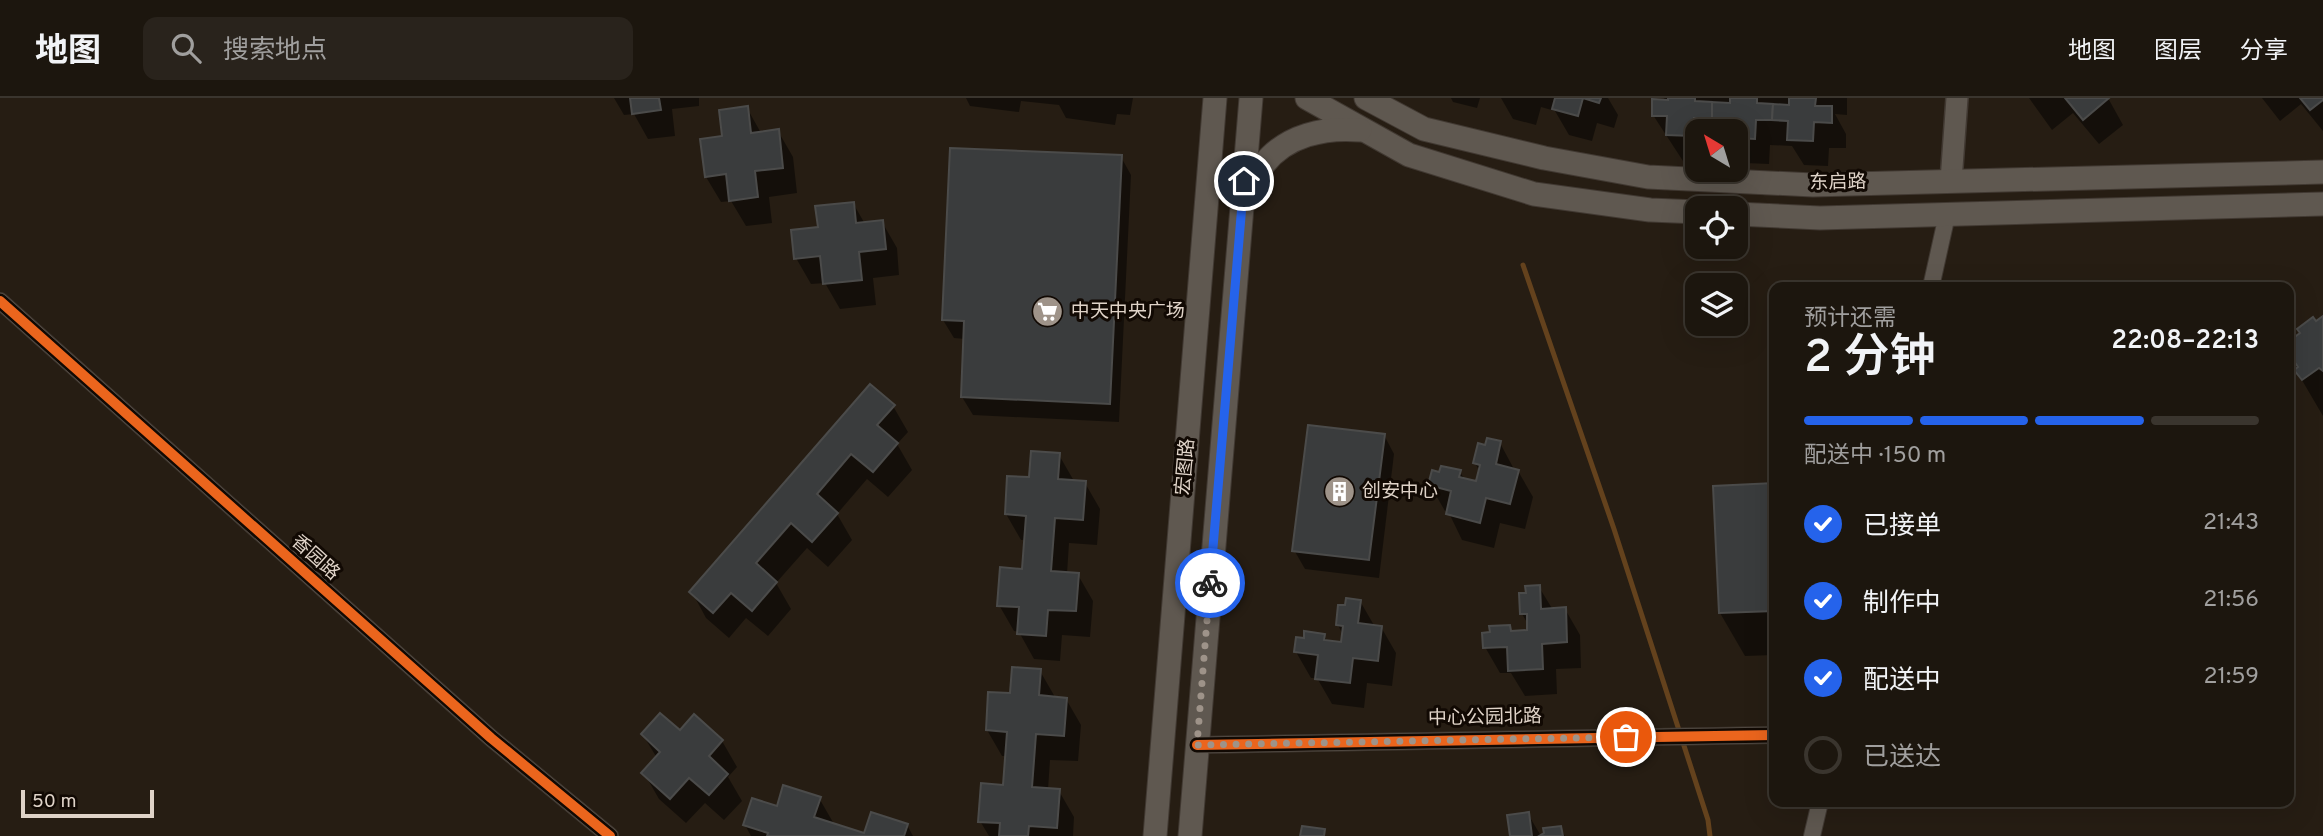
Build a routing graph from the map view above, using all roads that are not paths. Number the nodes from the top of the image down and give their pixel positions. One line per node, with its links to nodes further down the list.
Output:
1 (1215, 98): 20 (main road, 宏图路)
2 (1251, 98): 10 (main road, 宏图路)
3 (1307, 98): 6 (main road)
4 (1366, 98): 8 (main road, 东启路)
5 (1957, 98): 8 (street)
6 (1366, 131): 10 (main road); 11 (main road)
7 (2323, 172): 8 (main road, 东启路)
8 (1951, 180)
9 (2323, 204): 13 (main road, 东启路)
10 (1242, 207): 17 (main road, 宏图路)
11 (1685, 211)
12 (1748, 215): 13 (main road, 东启路)
13 (1947, 215): 14 (street)
14 (1932, 282)
15 (0, 301): 19 (street, 香园路)
16 (1769, 735): 17 (street, 中心公园北路)
17 (1197, 745): 21 (main road, 宏图路)
18 (1819, 807): 22 (street)
19 (610, 836)
20 (1155, 836)
21 (1190, 836)
22 (1812, 836)

